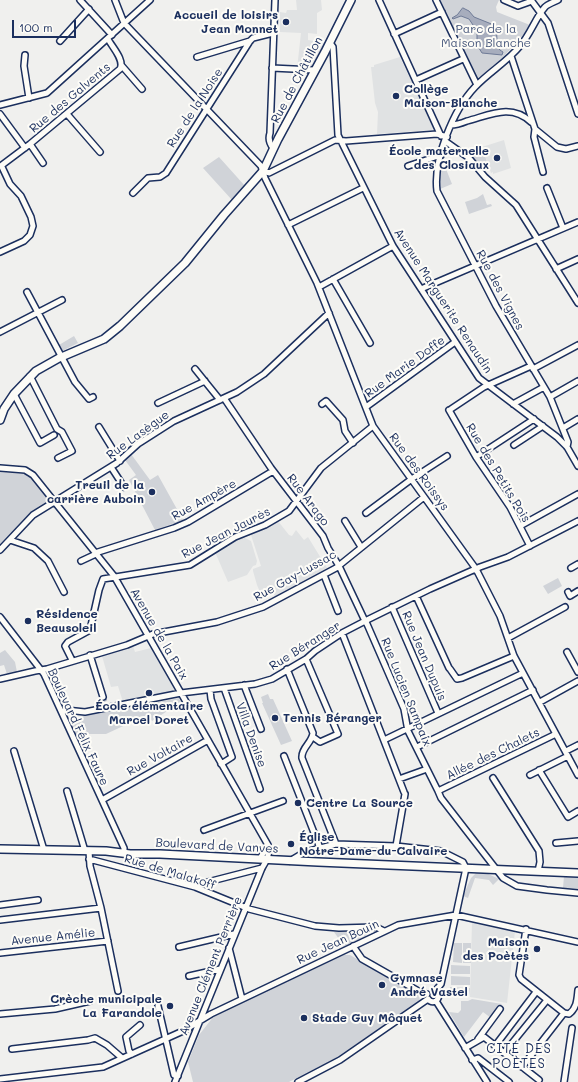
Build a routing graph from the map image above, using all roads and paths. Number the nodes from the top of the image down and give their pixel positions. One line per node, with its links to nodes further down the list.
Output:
1 (80, 0): 11 (street)
2 (115, 0): 14 (street)
3 (275, 0): 15 (street)
4 (351, 0): 21 (main road, Rue de Châtillon)
5 (380, 0): 16 (street)
6 (436, 0): 12 (street)
7 (504, 0): 10 (street)
8 (558, 0): 13 (street)
9 (147, 1): 14 (street)
10 (532, 1): 13 (street)
11 (89, 9): 17 (street); 19 (street)
12 (442, 12): 16 (street); 25 (street)
13 (541, 13): 23 (street, Rue des Vignes); 37 (street)
14 (124, 23): 17 (street); 34 (street, Rue des Roissys)
15 (273, 33): 20 (street); 27 (street)
16 (394, 34): 29 (street)
17 (112, 35): 18 (street)
18 (108, 39): 26 (street, Rue des Galvents); 32 (street)
19 (60, 41)
20 (250, 41): 24 (street); 34 (street, Rue de la Noise)
21 (330, 43): 28 (main road, Rue de Châtillon); 44 (street, Avenue Marguerite Renaudin)
22 (25, 55): 32 (street)
23 (510, 56): 30 (street, Rue des Vignes); 38 (street)
24 (197, 57)
25 (463, 59): 29 (street); 30 (street)
26 (122, 66): 31 (street); 36 (street, Rue des Galvents)
27 (272, 68): 28 (street); 41 (street)
28 (314, 70): 43 (main road, Rue de Châtillon)
29 (416, 80): 42 (street)
30 (477, 85): 39 (street, Rue des Vignes)
31 (142, 89)
32 (29, 98): 33 (street)
33 (0, 105)
34 (206, 109): 52 (street, Rue des Roissys); 56 (street, Rue de la Noise)
35 (0, 114): 45 (street)
36 (67, 114): 45 (street, Rue des Galvents); 48 (street)
37 (578, 114)
38 (532, 123): 39 (street); 40 (street)
39 (451, 125): 42 (street, Rue des Vignes)
40 (535, 129): 46 (street); 53 (street)
41 (270, 133): 43 (street); 47 (street)
42 (444, 138): 44 (street); 49 (street, Rue des Vignes); 60 (street)
43 (278, 139): 47 (main road, Rue de Châtillon)
44 (340, 139): 52 (street); 54 (street, Avenue Marguerite Renaudin)
45 (28, 146): 50 (street); 62 (street, Rue des Galvents)
46 (578, 146)
47 (273, 148): 52 (main road, Rue de Châtillon)
48 (100, 152)
49 (441, 155): 51 (street); 64 (street, Rue des Vignes)
50 (43, 163)
51 (408, 166)
52 (263, 171): 58 (street, Rue des Roissys); 78 (main road, Rue de Châtillon)
53 (543, 172)
54 (363, 188): 58 (street); 61 (street, Avenue Marguerite Renaudin)
55 (547, 188): 59 (street)
56 (133, 193)
57 (578, 222): 59 (street)
58 (288, 225): 67 (street, Rue des Roissys)
59 (564, 228): 60 (street)
60 (538, 239): 64 (street); 65 (street)
61 (393, 246): 66 (street); 68 (street, Avenue Marguerite Renaudin)
62 (0, 252)
63 (578, 259): 65 (street)
64 (475, 266): 68 (street); 79 (street, Rue des Vignes)
65 (556, 269): 71 (street)
66 (333, 279): 67 (street); 76 (street)
67 (319, 287): 73 (street, Rue des Roissys)
68 (421, 289): 75 (street, Avenue Marguerite Renaudin)
69 (27, 292): 72 (street)
70 (62, 300): 72 (street)
71 (578, 304)
72 (38, 312): 74 (street); 78 (street)
73 (329, 313): 89 (street, Rue Lasègue); 93 (street, Rue des Roissys)
74 (0, 332)
75 (455, 342): 84 (street, Avenue Marguerite Renaudin); 93 (street, Rue Marie Doffe)
76 (370, 343)
77 (578, 346): 79 (street)
78 (62, 357): 81 (main road, Rue de Châtillon); 87 (street)
79 (532, 367): 84 (street); 85 (street, Rue des Vignes)
80 (195, 369): 82 (street, Rue Arago)
81 (30, 376): 86 (main road, Rue de Châtillon); 108 (street)
82 (205, 381): 89 (street, Rue Arago); 90 (street)
83 (578, 381): 88 (street)
84 (488, 386): 92 (street, Avenue Marguerite Renaudin); 106 (street, Rue des Petits Pois)
85 (544, 387): 88 (street, Rue des Vignes); 92 (street)
86 (14, 394): 96 (main road, Rue de Châtillon); 101 (street)
87 (93, 397)
88 (550, 397): 100 (street, Rue des Vignes)
89 (222, 399): 109 (street, Rue Lasègue); 113 (street, Rue Arago)
90 (158, 403)
91 (322, 404): 102 (street)
92 (513, 404): 94 (street, Avenue Marguerite Renaudin)
93 (366, 408): 97 (street, Rue des Roissys)
94 (534, 419): 98 (street, Avenue Marguerite Renaudin); 106 (street)
95 (578, 419): 100 (street)
96 (0, 420)
97 (373, 426): 102 (street, Rue Jean Jaurès); 114 (street, Rue des Roissys)
98 (543, 426): 103 (street); 104 (street, Avenue Marguerite Renaudin)
99 (99, 427): 109 (street)
100 (563, 428): 104 (street, Rue des Vignes)
101 (54, 436)
102 (353, 443): 118 (street, Rue Jean Jaurès)
103 (514, 445)
104 (567, 447): 107 (street, Avenue Marguerite Renaudin)
105 (447, 456): 114 (street)
106 (476, 457): 123 (street, Rue des Petits Pois)
107 (576, 457): 110 (street, Avenue Marguerite Renaudin)
108 (58, 458)
109 (120, 461): 111 (street, Rue Lasègue)
110 (578, 466)
111 (111, 467): 115 (street); 119 (street, Rue Lasègue)
112 (0, 468): 119 (street, Avenue de la Paix)
113 (273, 471): 118 (street, Rue Arago); 128 (street, Rue Ampère)
114 (411, 479): 117 (street, Rue des Roissys); 120 (street)
115 (124, 487)
116 (578, 494): 123 (street)
117 (424, 497): 126 (street, Rue Gay-Lussac); 133 (street, Rue des Roissys)
118 (296, 500): 131 (street, Rue Arago); 135 (street, Rue Jean Jaurès)
119 (55, 502): 124 (street, Rue Lasègue); 128 (street, Avenue de la Paix)
120 (366, 513)
121 (345, 521): 126 (street)
122 (578, 521): 125 (street, Rue Béranger)
123 (520, 526): 125 (street, Rue des Petits Pois)
124 (10, 540): 127 (street, Rue Lasègue); 137 (street)
125 (530, 546): 133 (street, Rue Béranger)
126 (361, 547): 131 (street, Rue Gay-Lussac)
127 (0, 550)
128 (95, 554): 129 (street, Rue Ampère); 135 (street, Avenue de la Paix)
129 (81, 561)
130 (578, 564): 132 (street)
131 (339, 566): 134 (street, Rue Gay-Lussac); 144 (street, Rue Arago)
132 (571, 568)
133 (476, 569): 139 (street, Rue Béranger); 147 (street, Rue des Roissys)
134 (324, 575): 142 (street); 146 (street, Rue Gay-Lussac)
135 (114, 576): 146 (street, Avenue de la Paix); 152 (street)
136 (578, 591): 138 (street)
137 (64, 592)
138 (568, 592)
139 (416, 596): 140 (street, Rue Béranger); 150 (street)
140 (392, 607): 144 (street, Rue Béranger); 167 (street, Rue Jean Dupuis)
141 (565, 607): 147 (street)
142 (338, 611)
143 (0, 617): 154 (street, Boulevard Félix Faure)
144 (365, 621): 145 (street, Rue Béranger); 168 (street, Rue Lucien Sampaix)
145 (342, 634): 151 (street, Rue Béranger); 173 (street)
146 (149, 636): 149 (street, Rue Gay-Lussac); 163 (street, Avenue de la Paix)
147 (508, 638): 150 (street, Rue des Roissys)
148 (567, 652): 155 (street)
149 (90, 655): 152 (street, Rue Gay-Lussac); 164 (street)
150 (514, 656): 156 (street, Rue des Roissys)
151 (306, 659): 153 (street, Rue Béranger); 171 (street)
152 (72, 660): 154 (street, Rue Gay-Lussac)
153 (287, 669): 159 (street, Rue Béranger); 171 (street)
154 (41, 670): 157 (street, Rue Gay-Lussac); 166 (street, Boulevard Félix Faure)
155 (578, 672)
156 (523, 673): 162 (street, Rue des Roissys); 167 (street)
157 (0, 680)
158 (578, 681): 165 (street)
159 (244, 685): 160 (street, Rue Béranger); 169 (street)
160 (224, 688): 161 (street, Rue Béranger); 186 (street, Villa Denise)
161 (210, 690): 163 (street, Rue Béranger); 179 (street)
162 (533, 690): 165 (street, Rue des Roissys); 175 (street)
163 (181, 693): 166 (street, Rue Béranger); 172 (street, Avenue de la Paix)
164 (103, 697)
165 (540, 702): 170 (street, Rue des Roissys)
166 (62, 712): 189 (street, Boulevard Félix Faure)
167 (438, 713): 168 (street)
168 (408, 727): 173 (street); 175 (street, Rue Lucien Sampaix)
169 (261, 728)
170 (556, 734): 177 (street, Rue des Roissys); 188 (street, Allée des Chalets)
171 (313, 738): 196 (street)
172 (208, 740): 179 (street, Avenue de la Paix); 189 (street, Rue Voltaire)
173 (384, 740): 185 (street)
174 (578, 745): 177 (street)
175 (417, 747): 180 (street, Rue Lucien Sampaix)
176 (14, 751): 200 (street)
177 (567, 753): 181 (street); 183 (street, Rue des Roissys)
178 (284, 756): 198 (street)
179 (220, 764): 192 (street, Avenue de la Paix)
180 (427, 769): 185 (street); 188 (street, Rue Lucien Sampaix)
181 (539, 770): 182 (street); 191 (street)
182 (530, 775)
183 (578, 775)
184 (493, 778): 208 (street)
185 (399, 780): 197 (street)
186 (260, 789)
187 (67, 791): 202 (street)
188 (438, 791): 207 (street, Rue Lucien Sampaix)
189 (102, 800): 201 (street, Boulevard Félix Faure)
190 (283, 801): 192 (street)
191 (578, 810)
192 (249, 814): 193 (street); 203 (street, Avenue de la Paix)
193 (204, 830)
194 (556, 842): 195 (street)
195 (578, 842)
196 (336, 844): 197 (street); 198 (street)
197 (396, 846): 206 (street)
198 (320, 848): 204 (street)
199 (0, 849): 200 (main road, Boulevard de Vanves)
200 (44, 850): 202 (main road, Boulevard de Vanves)
201 (124, 853): 202 (main road, Boulevard de Vanves); 203 (main road, Boulevard de Vanves)
202 (88, 855): 210 (street, Rue de Malakoff); 214 (street)
203 (264, 859): 204 (main road, Boulevard de Vanves); 205 (street, Avenue Clément Perrière)
204 (290, 860): 206 (main road, Boulevard de Vanves)
205 (262, 868): 210 (street); 215 (street, Avenue Clément Perrière)
206 (466, 868): 207 (main road, Boulevard de Vanves); 216 (street)
207 (496, 870): 208 (main road, Boulevard de Vanves); 211 (street, Rue Lucien Sampaix)
208 (538, 870): 209 (main road, Boulevard de Vanves)
209 (578, 873)
210 (195, 887): 215 (street, Rue de Malakoff)
211 (578, 893)
212 (38, 900): 213 (street)
213 (0, 905)
214 (101, 908): 217 (street); 221 (street)
215 (246, 908): 219 (street, Rue de Malakoff); 220 (street, Avenue Clément Perrière)
216 (456, 915): 218 (street, Rue Jean Bouin); 219 (street, Rue Jean Bouin); 229 (street)
217 (0, 920)
218 (526, 929): 222 (street, Rue Jean Bouin); 232 (street)
219 (384, 931): 223 (street, Rue Jean Bouin)
220 (234, 934): 224 (street); 225 (street, Avenue Clément Perrière)
221 (108, 942): 226 (street, Avenue Amélie); 231 (street)
222 (578, 942)
223 (353, 946): 233 (street); 234 (street, Rue Jean Bouin)
224 (180, 947)
225 (229, 948): 227 (street, Avenue Clément Perrière); 234 (street)
226 (0, 953)
227 (220, 969): 228 (street); 242 (street, Avenue Clément Perrière)
228 (189, 976)
229 (436, 990): 233 (street); 237 (street)
230 (578, 990): 240 (street)
231 (118, 991)
232 (536, 992): 235 (street); 247 (street)
233 (427, 996): 237 (street); 259 (street)
234 (242, 999): 242 (street, Rue Jean Bouin)
235 (547, 1000): 240 (street); 250 (street)
236 (90, 1001): 241 (street)
237 (436, 1001): 248 (street)
238 (158, 1006): 245 (street)
239 (500, 1009): 246 (street)
240 (564, 1013): 254 (street)
241 (0, 1014)
242 (200, 1021): 245 (street, Rue Jean Bouin); 255 (street, Avenue Clément Perrière)
243 (140, 1025): 251 (street)
244 (572, 1028): 262 (street)
245 (166, 1038): 251 (street, Rue Jean Bouin); 255 (street)
246 (476, 1042): 247 (street); 248 (street)
247 (495, 1046): 250 (street)
248 (465, 1048): 253 (street)
249 (12, 1049): 252 (street)
250 (504, 1053): 254 (street)
251 (132, 1054): 252 (street, Rue Jean Bouin)
252 (122, 1058): 256 (street, Rue Jean Bouin)
253 (472, 1060): 260 (street); 261 (street)
254 (522, 1067): 257 (street)
255 (178, 1076): 258 (street, Avenue Clément Perrière)
256 (0, 1079)
257 (539, 1080)
258 (175, 1082)
259 (298, 1082)
260 (487, 1082)
261 (509, 1082)
262 (564, 1082)

